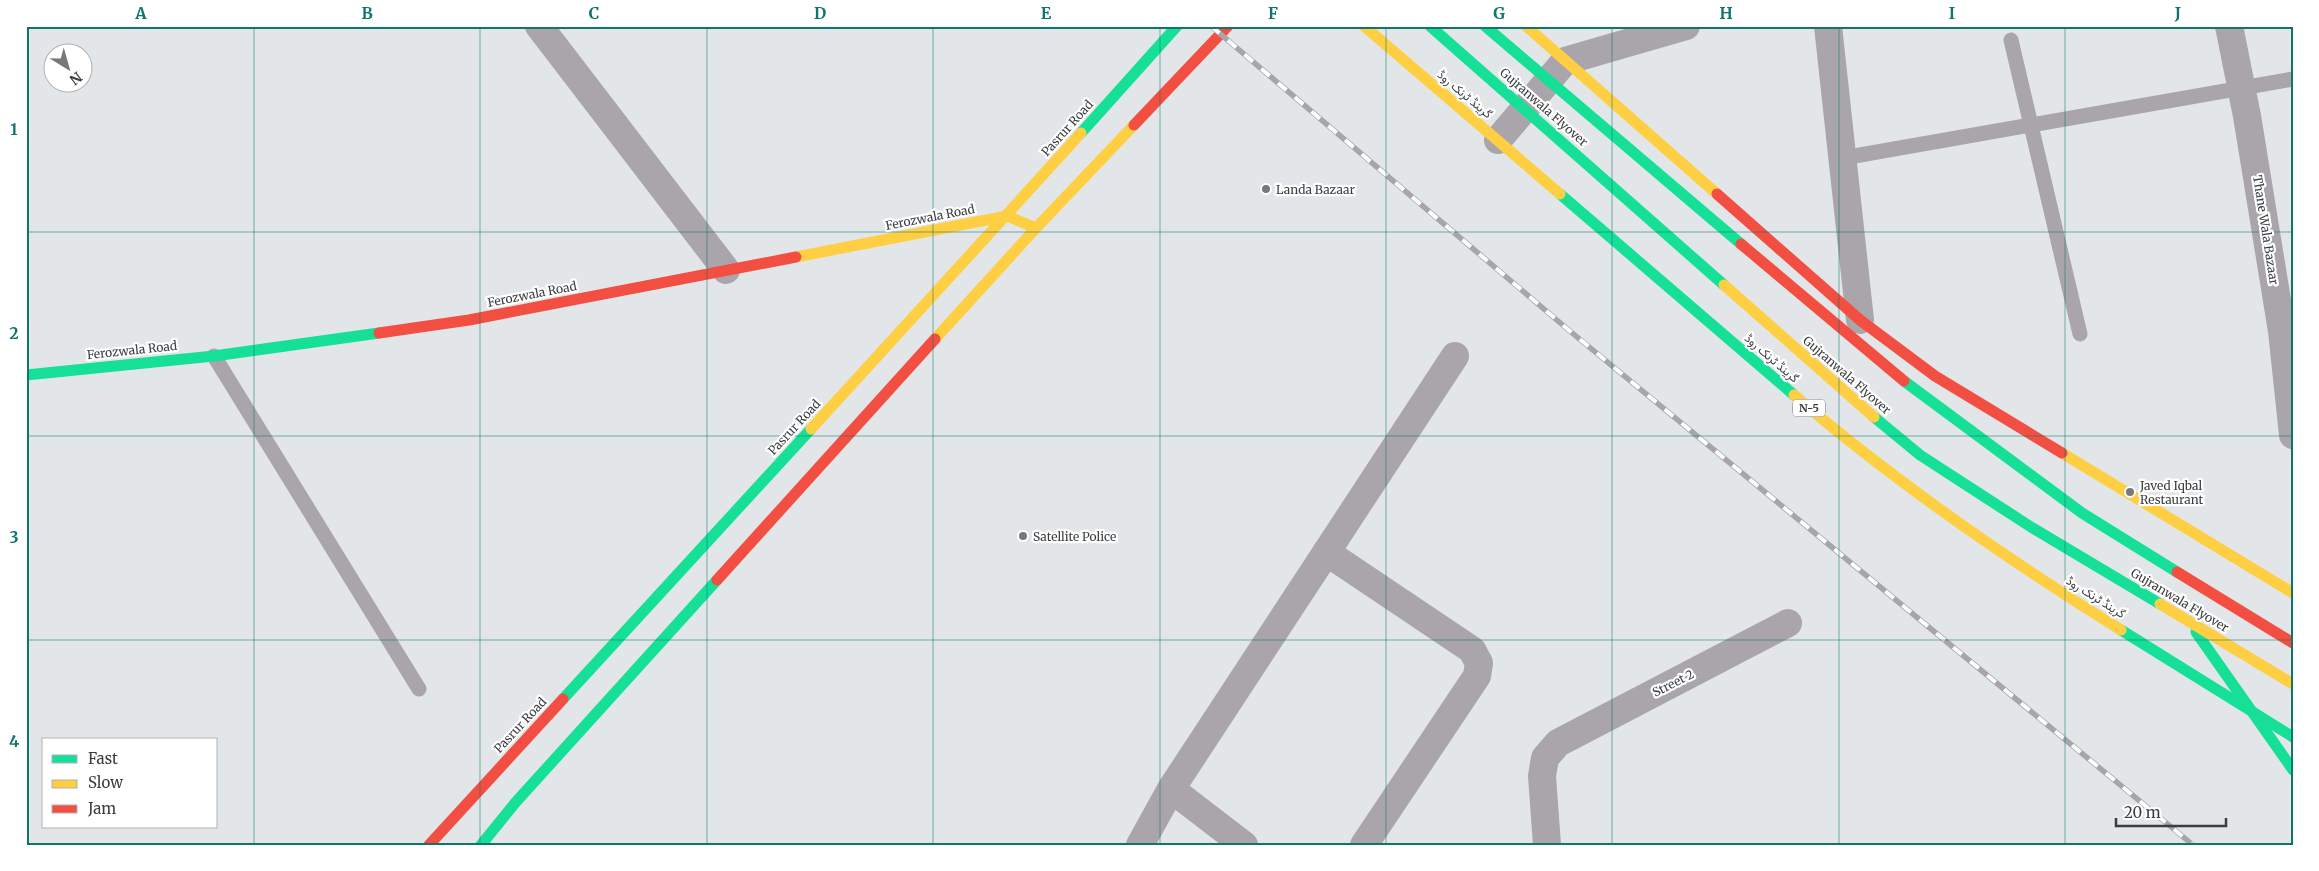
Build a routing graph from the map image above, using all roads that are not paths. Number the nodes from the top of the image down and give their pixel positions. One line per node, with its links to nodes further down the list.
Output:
1 (539, 26): 20 (street)
2 (1177, 26): 18 (main road, Pasrur Road)
3 (1228, 26): 19 (main road)
4 (1364, 26): 16 (main road, گرینڈ ٹرنک روڈ / N-5)
5 (1430, 26): 30 (main road, Gujranwala Flyover, bridge)
6 (1485, 26): 32 (main road, Gujranwala Flyover, bridge)
7 (1526, 26): 12 (main road)
8 (1686, 26): 12 (street)
9 (1828, 26): 17 (street)
10 (2230, 26): 14 (street, Thane Wala Bazaar)
11 (2011, 40): 15 (lane)
12 (1565, 61): 16 (street); 21 (main road)
13 (2293, 79): 14 (lane)
14 (2242, 89): 15 (lane); 26 (street, Thane Wala Bazaar)
15 (2030, 126): 17 (lane); 22 (lane)
16 (1498, 140): 35 (main road, گرینڈ ٹرنک روڈ / N-5)
17 (1843, 158): 21 (street)
18 (1007, 216): 19 (main road); 20 (main road, Ferozwala Road); 38 (main road, Pasrur Road)
19 (1036, 228): 39 (main road)
20 (726, 270): 23 (main road, Ferozwala Road)
21 (1860, 320): 29 (main road)
22 (2080, 334)
23 (214, 356): 25 (main road, Ferozwala Road); 34 (lane)
24 (1455, 356): 28 (street)
25 (26, 375)
26 (2291, 402): 27 (street, Thane Wala Bazaar)
27 (2293, 435)
28 (1326, 552): 37 (street); 42 (street)
29 (2293, 593)
30 (2188, 621): 33 (main road, Gujranwala Flyover, bridge); 36 (main road, bridge)
31 (1788, 623): 43 (street, Street 2)
32 (2293, 643)
33 (2293, 684)
34 (420, 689)
35 (2293, 737)
36 (2293, 770)
37 (1171, 789): 40 (street); 41 (street)
38 (429, 845)
39 (480, 845)
40 (1140, 845)
41 (1244, 845)
42 (1364, 845)
43 (1547, 845)

